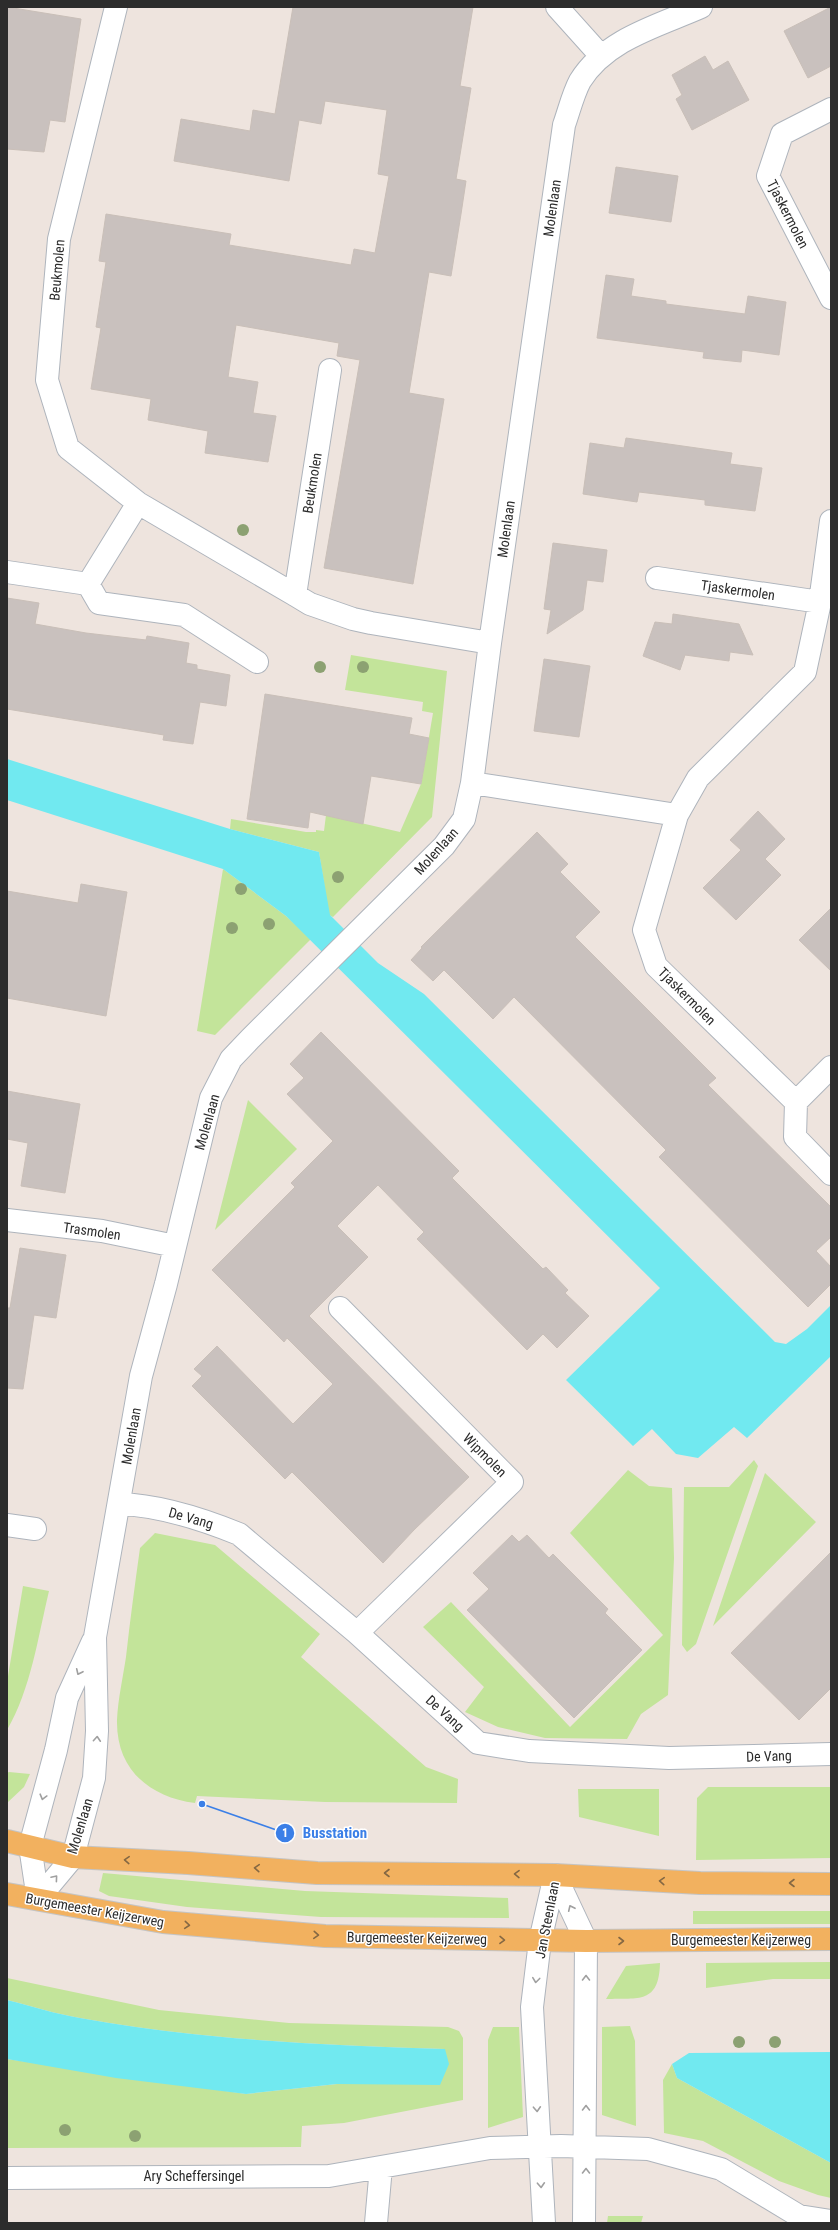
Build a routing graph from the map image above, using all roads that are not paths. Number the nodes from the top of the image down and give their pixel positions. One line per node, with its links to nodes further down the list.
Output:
1 (116, 7): 8 (street, Beukmolen)
2 (557, 7): 4 (street)
3 (701, 7): 4 (street, Molenlaan)
4 (601, 56): 15 (street, Molenlaan)
5 (831, 109): 6 (street, Tjaskermolen)
6 (831, 298)
7 (330, 370): 13 (street, Beukmolen)
8 (138, 504): 12 (street); 13 (street, Beukmolen)
9 (831, 521): 14 (street, Tjaskermolen)
10 (7, 572): 12 (street)
11 (657, 578): 14 (street, Tjaskermolen)
12 (88, 584): 16 (street)
13 (295, 595): 15 (street, Beukmolen)
14 (820, 602): 18 (street, Tjaskermolen)
15 (490, 642): 17 (street, Molenlaan)
16 (257, 662)
17 (472, 783): 18 (street); 23 (street, Molenlaan)
18 (676, 815): 20 (street, Tjaskermolen)
19 (831, 1067): 20 (street)
20 (796, 1102): 21 (street)
21 (831, 1174)
22 (7, 1220): 23 (street, Trasmolen)
23 (175, 1246): 25 (street, Molenlaan)
24 (340, 1308): 28 (street, Wipmolen)
25 (119, 1504): 28 (street, De Vang); 29 (street, Molenlaan)
26 (7, 1525): 27 (street)
27 (35, 1530)
28 (358, 1633): 30 (street, De Vang)
29 (95, 1637): 32 (street, Molenlaan, one-way to 32); 33 (street, Molenlaan, one-way to 29)
30 (830, 1752)
31 (7, 1841): 32 (main road)
32 (30, 1846): 33 (main road); 37 (street, Molenlaan)
33 (73, 1857): 34 (main road, one-way to 33); 37 (street, Molenlaan, one-way to 33)
34 (556, 1875): 35 (main road, one-way to 34); 39 (street, Jan Steenlaan); 40 (street, Jan Steenlaan, one-way to 34)
35 (831, 1884)
36 (7, 1894): 37 (main road, Burgemeester Keijzerweg)
37 (38, 1899): 39 (main road, Burgemeester Keijzerweg, one-way to 39)
38 (831, 1939): 40 (main road, Burgemeester Keijzerweg, one-way to 38)
39 (540, 1941): 40 (main road, Burgemeester Keijzerweg); 41 (street, Jan Steenlaan, one-way to 41)
40 (586, 1941): 42 (street, Jan Steenlaan, one-way to 40)
41 (539, 2147): 42 (street, Ary Scheffersingel); 43 (street, Ary Scheffersingel); 47 (street, Jan Steenlaan, one-way to 47)
42 (586, 2147): 45 (street, Ary Scheffersingel); 48 (street, Jan Steenlaan, one-way to 42)
43 (381, 2167): 44 (street, Ary Scheffersingel); 46 (street)
44 (7, 2178)
45 (831, 2221)
46 (376, 2223)
47 (544, 2223)
48 (584, 2223)

